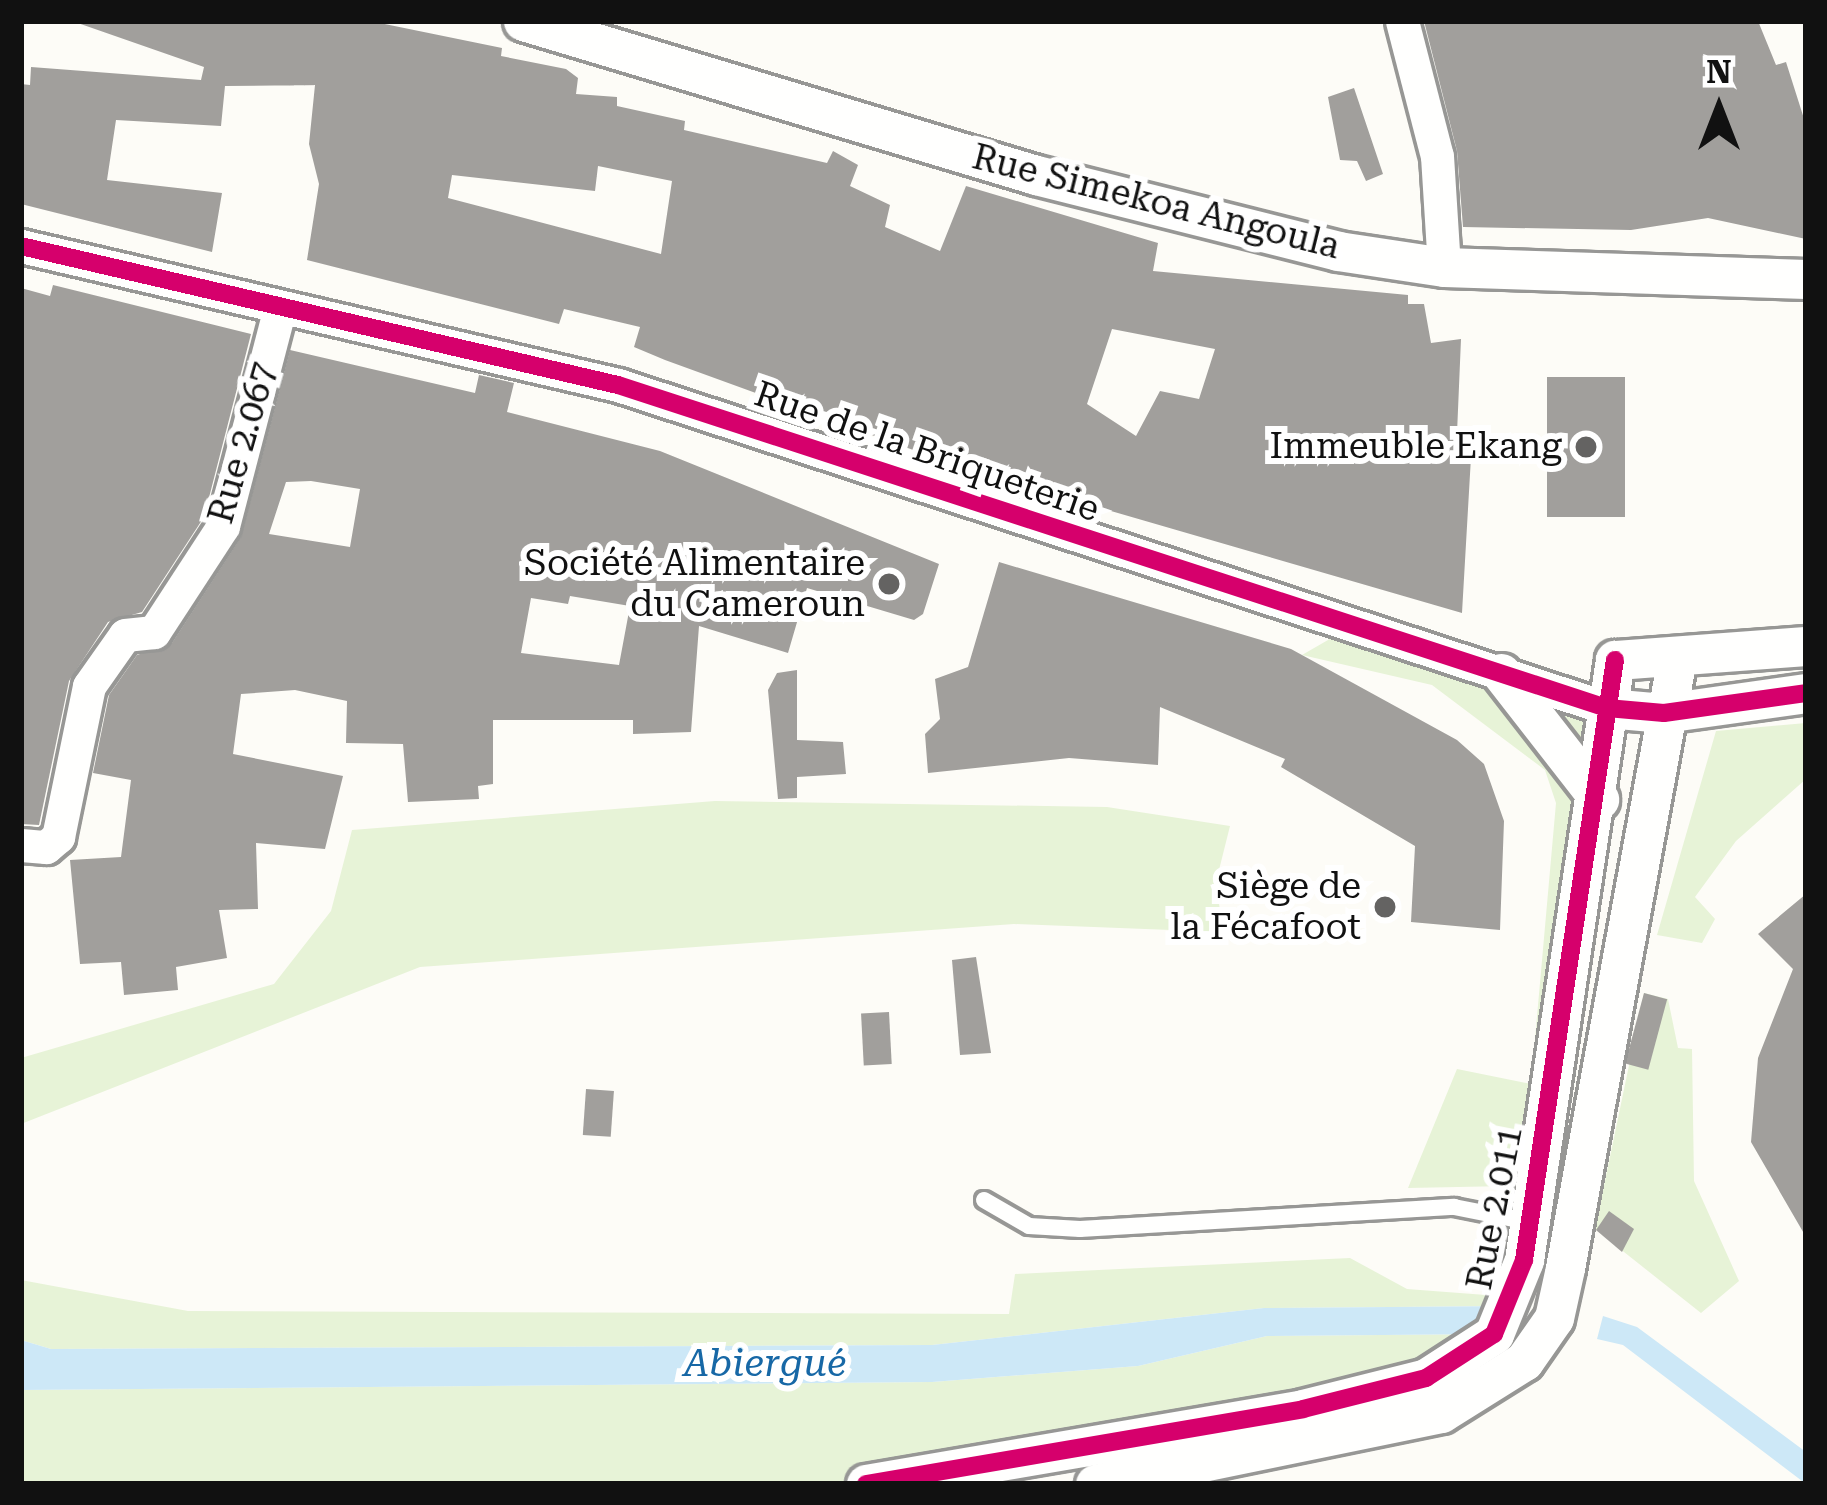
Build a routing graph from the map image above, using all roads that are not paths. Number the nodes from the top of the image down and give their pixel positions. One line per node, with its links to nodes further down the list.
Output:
1 (523, 21): 4 (street, Rue Simekoa Angoula)
2 (1402, 21): 4 (street)
3 (21, 246): 6 (street, Rue de la Briqueterie)
4 (1444, 267): 5 (street, Rue Simekoa Angoula)
5 (1806, 279)
6 (280, 307): 10 (street, Rue de la Briqueterie); 18 (street, Rue 2.067)
7 (1806, 646): 8 (street)
8 (1677, 658): 9 (street); 15 (street)
9 (1615, 659): 11 (street); 14 (street, Rue 2.011)
10 (1501, 673): 11 (street, Rue de la Briqueterie); 16 (street)
11 (1552, 682): 14 (street, Rue de la Briqueterie)
12 (1806, 692): 13 (street, Rue de la Briqueterie)
13 (1727, 704): 15 (street, Rue de la Briqueterie); 17 (street)
14 (1607, 708): 15 (street, Rue de la Briqueterie); 16 (street, Rue 2.011)
15 (1664, 713): 17 (street)
16 (1599, 799): 20 (street, Rue 2.011)
17 (1647, 812): 21 (street)
18 (21, 845)
19 (984, 1200): 20 (lane)
20 (1529, 1222): 21 (lane); 22 (street, Rue 2.011)
21 (1570, 1233): 23 (street)
22 (866, 1484)
23 (1095, 1484)

